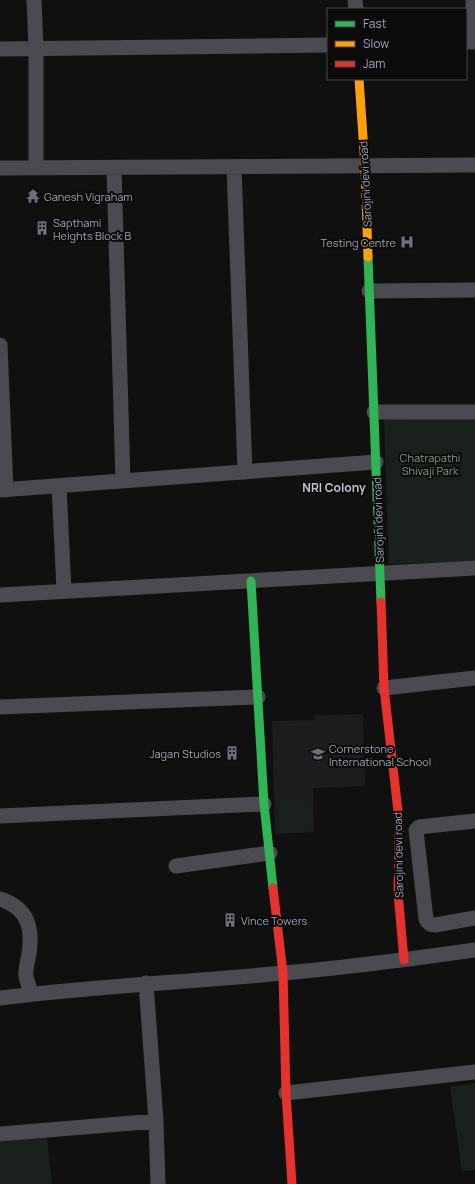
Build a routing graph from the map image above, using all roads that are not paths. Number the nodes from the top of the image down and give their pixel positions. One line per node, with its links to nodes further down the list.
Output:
1 (34, 0): 5 (street)
2 (473, 0): 3 (street)
3 (472, 42)
4 (327, 45): 5 (street)
5 (36, 48): 6 (street); 12 (street)
6 (0, 49)
7 (359, 80): 9 (street, Sarojini devi road)
8 (475, 165): 9 (street)
9 (365, 166): 10 (street); 15 (street, Sarojini devi road)
10 (234, 167): 13 (street); 20 (street)
11 (0, 168): 12 (street)
12 (36, 168): 13 (street)
13 (114, 168): 21 (street)
14 (475, 290): 15 (street)
15 (369, 291): 17 (street, Sarojini devi road)
16 (0, 344): 23 (street)
17 (374, 412): 18 (street); 19 (street, Sarojini devi road)
18 (475, 412)
19 (376, 462): 20 (street); 25 (street, Sarojini devi road)
20 (244, 472): 21 (street)
21 (123, 481): 22 (street)
22 (59, 486): 23 (street); 27 (street)
23 (3, 490)
24 (475, 568): 25 (street)
25 (380, 573): 26 (street); 30 (street, Sarojini devi road)
26 (252, 580): 27 (street); 31 (street)
27 (64, 591): 28 (street)
28 (0, 595)
29 (475, 678): 30 (street)
30 (384, 688): 37 (street, Sarojini devi road)
31 (258, 697): 32 (street); 33 (street)
32 (0, 707)
33 (264, 804): 35 (street); 39 (street)
34 (475, 812): 37 (street)
35 (0, 816)
36 (475, 821): 38 (street)
37 (399, 827): 38 (street); 44 (street, Sarojini devi road)
38 (416, 832): 42 (street)
39 (270, 853): 40 (street); 45 (street)
40 (176, 866)
41 (0, 899): 47 (street)
42 (475, 918)
43 (475, 950): 44 (street)
44 (404, 960): 45 (street)
45 (283, 974): 46 (street); 50 (street)
46 (146, 983): 47 (street); 51 (street)
47 (31, 994): 48 (street)
48 (0, 998)
49 (475, 1072): 50 (street)
50 (286, 1093): 54 (street)
51 (156, 1121): 52 (street); 53 (street)
52 (0, 1134)
53 (158, 1184)
54 (292, 1184)

